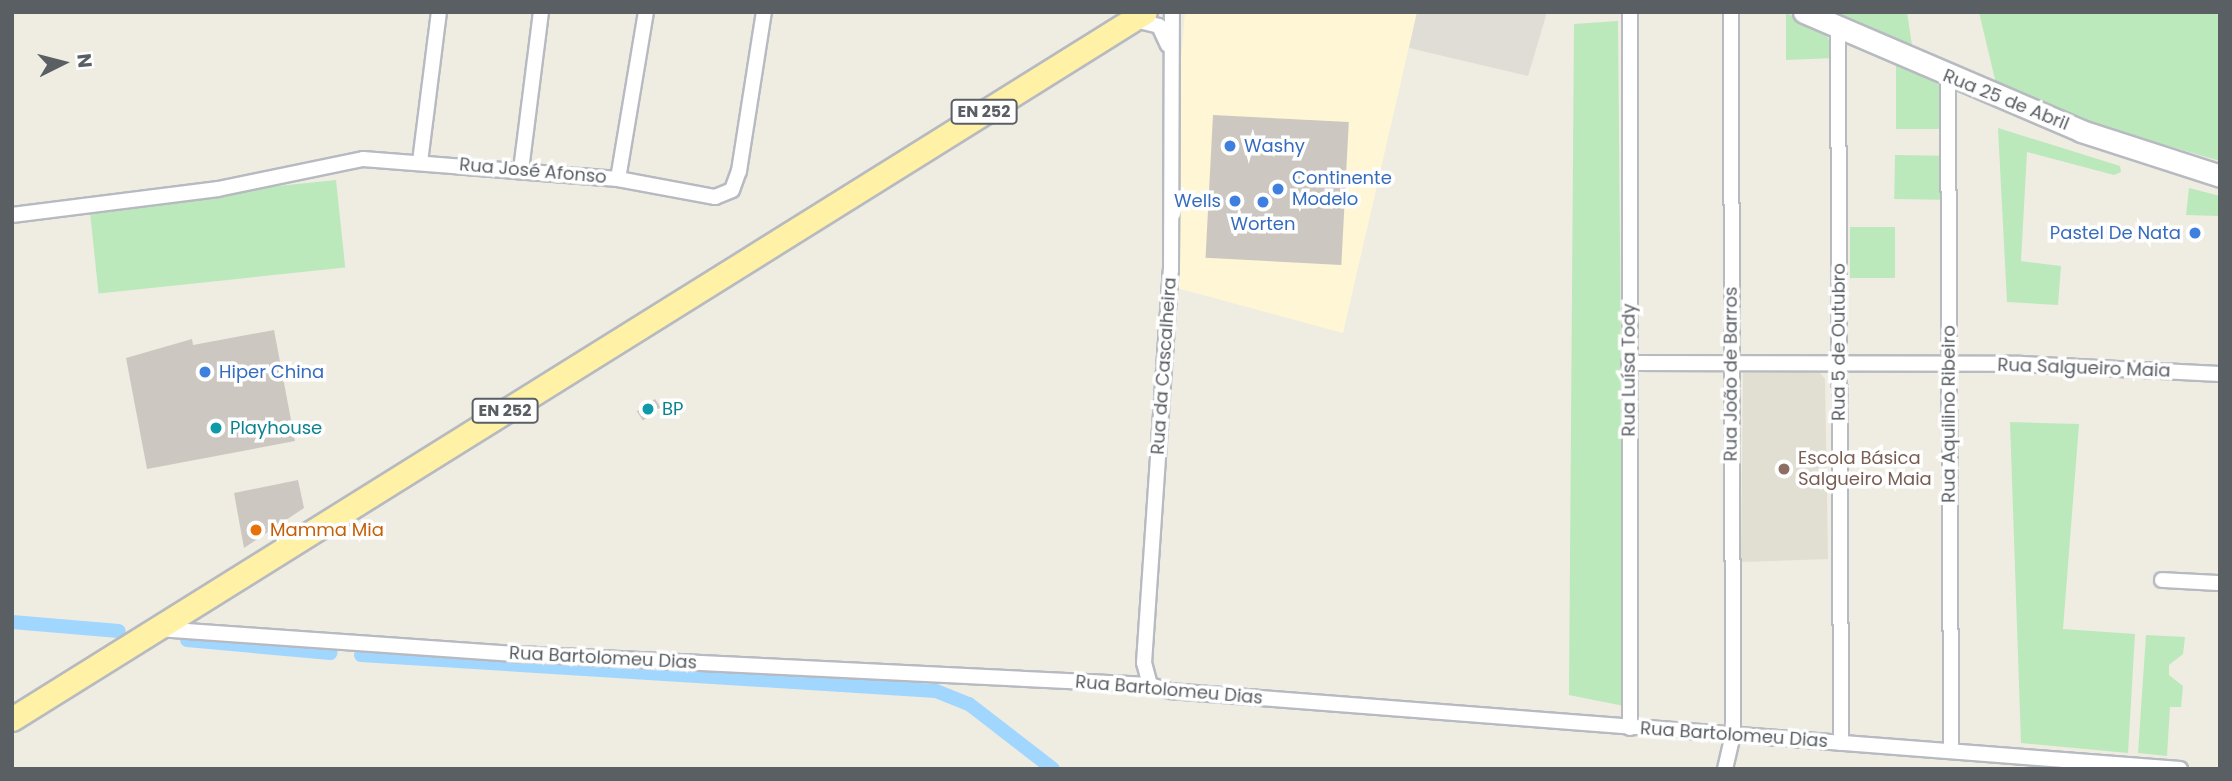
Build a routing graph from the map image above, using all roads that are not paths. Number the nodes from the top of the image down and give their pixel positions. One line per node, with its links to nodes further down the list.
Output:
1 (439, 12): 13 (street)
2 (541, 12): 14 (street)
3 (646, 12): 16 (street, Rua José Afonso)
4 (764, 12): 16 (street)
5 (1172, 12): 11 (street, Rua da Cascalheira)
6 (1630, 12): 18 (street, Rua Luísa Tody)
7 (1731, 12): 19 (street, Rua João de Barros)
8 (1804, 12): 10 (street, Rua 25 de Abril)
9 (1139, 16): 11 (street); 25 (main road, EN 252)
10 (1838, 26): 12 (street, Rua 25 de Abril); 21 (street, Rua 5 de Outubro)
11 (1168, 46): 26 (street, Rua da Cascalheira)
12 (1948, 77): 15 (street, Rua 25 de Abril); 20 (street, Rua Aquilino Ribeiro)
13 (420, 162): 14 (street, Rua José Afonso); 17 (street, Rua José Afonso)
14 (521, 170): 16 (street, Rua José Afonso)
15 (2217, 174)
16 (618, 179)
17 (12, 215)
18 (1629, 363): 19 (street, Rua Salgueiro Maia); 28 (street, Rua Luísa Tody)
19 (1731, 365): 21 (street, Rua Salgueiro Maia); 29 (street, Rua João de Barros)
20 (1948, 365): 21 (street, Rua Salgueiro Maia); 22 (street, Rua Salgueiro Maia); 31 (street, Rua Aquilino Ribeiro)
21 (1839, 366): 30 (street, Rua 5 de Outubro)
22 (2220, 374)
23 (2162, 580): 24 (street)
24 (2220, 583)
25 (157, 629): 26 (street, Rua Bartolomeu Dias); 27 (main road, EN 252)
26 (1150, 685): 28 (street, Rua Bartolomeu Dias)
27 (12, 719)
28 (1630, 728): 29 (street, Rua Bartolomeu Dias)
29 (1733, 735): 30 (street, Rua Bartolomeu Dias); 32 (street, Rua João de Barros)
30 (1842, 743): 31 (street, Rua Bartolomeu Dias)
31 (1951, 751): 33 (street, Rua Bartolomeu Dias)
32 (1725, 769)
33 (2180, 769)

